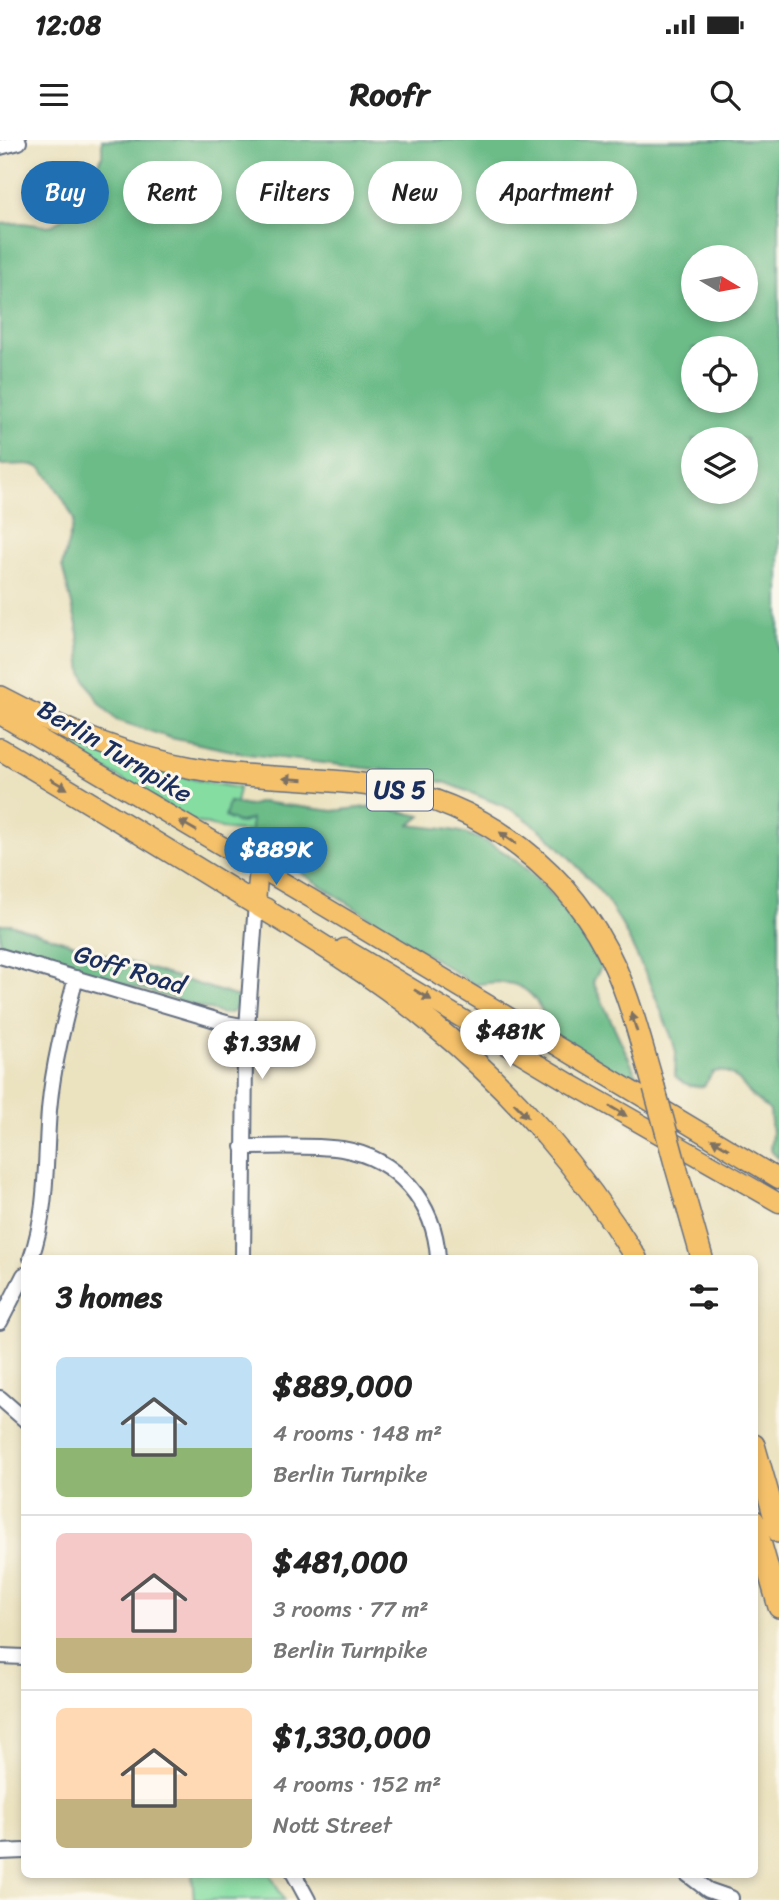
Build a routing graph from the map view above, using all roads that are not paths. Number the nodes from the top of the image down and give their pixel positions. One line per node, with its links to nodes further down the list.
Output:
1 (19, 142): 2 (street)
2 (0, 147)
3 (0, 697): 18 (highway, US 5, one-way to 3, bridge)
4 (0, 715): 6 (main road, Berlin Turnpike, one-way to 4)
5 (0, 749): 7 (highway, one-way to 7)
6 (259, 867): 7 (main road); 12 (main road, Berlin Turnpike, one-way to 6)
7 (256, 903): 10 (street); 13 (main road, one-way to 13); 17 (highway, one-way to 17)
8 (0, 956): 9 (street, Goff Road)
9 (76, 978): 10 (street, Goff Road); 14 (street)
10 (247, 1027): 11 (street)
11 (243, 1147): 15 (street); 16 (street)
12 (779, 1179)
13 (779, 1203)
14 (32, 1255)
15 (243, 1255)
16 (438, 1255)
17 (634, 1255)
18 (701, 1255)
19 (21, 1281): 20 (street)
20 (0, 1322)
21 (0, 1398): 22 (street)
22 (21, 1416)
23 (758, 1459): 24 (highway)
24 (779, 1532)
25 (758, 1535): 26 (highway)
26 (779, 1607)
27 (0, 1656): 28 (street)
28 (21, 1657)
29 (21, 1851): 30 (street)
30 (0, 1852)
31 (296, 1878): 34 (street)
32 (692, 1878): 33 (street)
33 (731, 1898)
34 (308, 1900)

